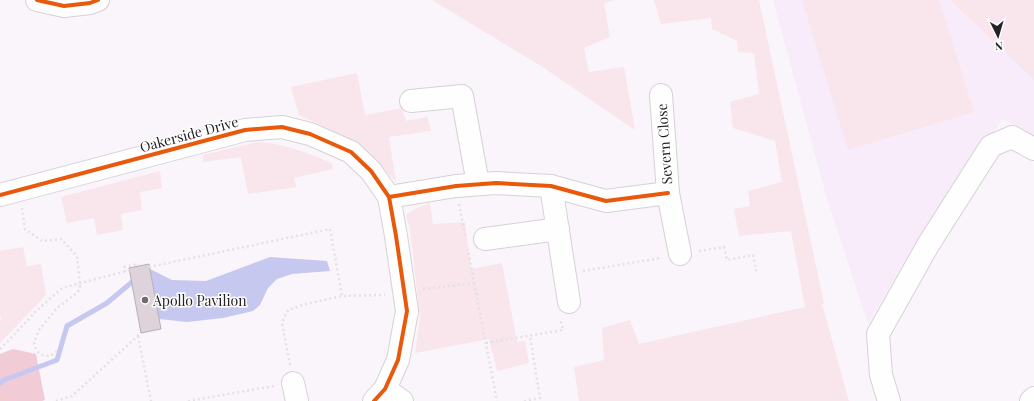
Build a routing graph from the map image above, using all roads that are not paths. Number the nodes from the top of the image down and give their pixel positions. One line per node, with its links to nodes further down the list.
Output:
1 (37, 0): 2 (street)
2 (98, 0)
3 (661, 96): 9 (street, Severn Close)
4 (411, 101): 6 (street)
5 (1034, 149): 17 (street)
6 (478, 184): 7 (street, Severn Close); 10 (street, Severn Close)
7 (551, 186): 9 (street, Severn Close); 11 (street)
8 (9, 192): 10 (street, Oakerside Drive)
9 (668, 193): 13 (street, Severn Close)
10 (389, 197): 15 (street, Oakerside Drive, bridge)
11 (558, 229): 12 (street); 14 (street)
12 (472, 241)
13 (680, 254)
14 (569, 302)
15 (387, 397)
16 (1034, 398): 18 (street)
17 (889, 401)
18 (1031, 401)

